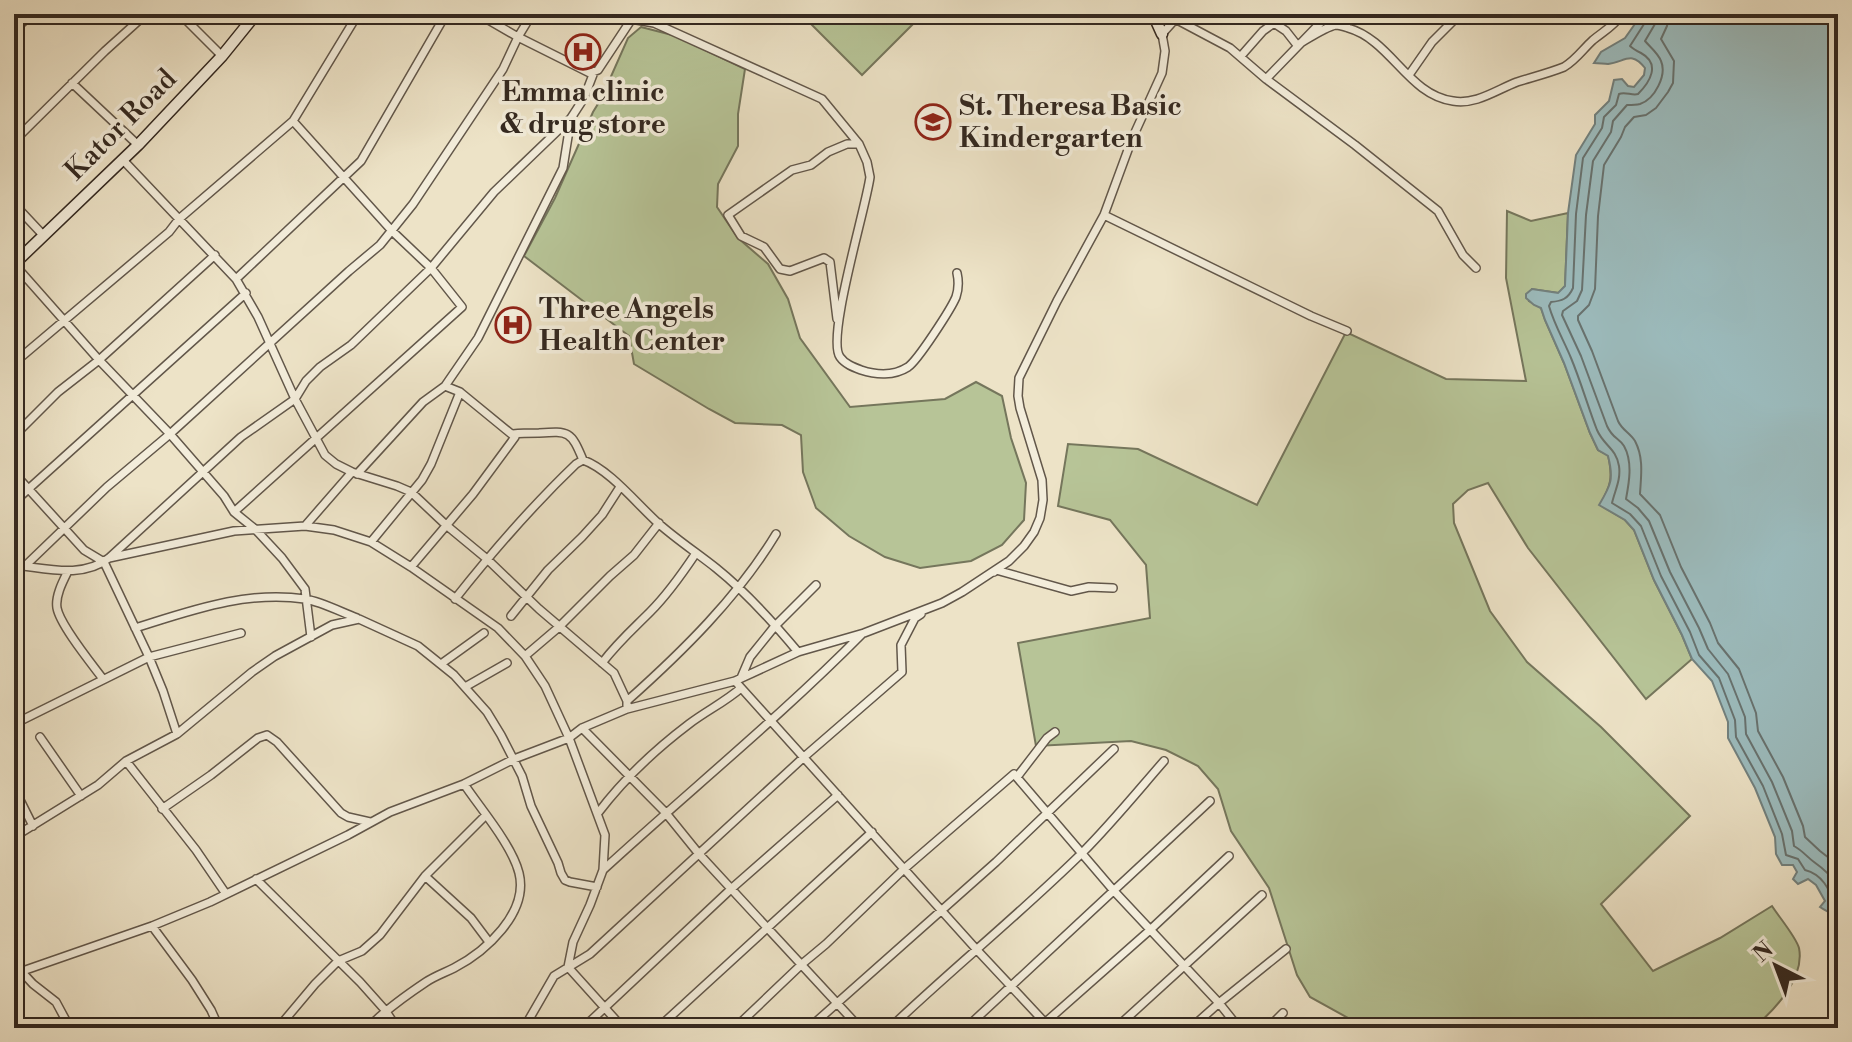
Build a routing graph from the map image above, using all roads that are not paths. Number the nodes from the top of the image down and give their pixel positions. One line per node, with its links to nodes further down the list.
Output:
1 (32, 14): 16 (street)
2 (146, 14): 25 (street)
3 (181, 14): 20 (street)
4 (256, 14): 20 (main road, Kator Road)
5 (358, 14): 27 (street)
6 (446, 14): 32 (street)
7 (478, 14): 18 (street)
8 (532, 14): 18 (street)
9 (1153, 14): 17 (main road)
10 (1166, 14): 14 (street)
11 (1329, 14): 19 (street)
12 (1460, 14): 23 (street)
13 (1622, 14): 23 (street)
14 (1178, 16): 17 (street); 21 (street)
15 (633, 17): 22 (street); 29 (street)
16 (14, 30)
17 (1162, 34): 34 (street)
18 (518, 37): 22 (street); 36 (street)
19 (1297, 45): 21 (street); 23 (street); 24 (street)
20 (222, 56): 30 (main road, Kator Road)
21 (1241, 56): 24 (street)
22 (594, 72): 26 (street)
23 (1409, 75)
24 (1266, 79): 41 (street)
25 (72, 83): 28 (street); 30 (street)
26 (571, 118): 40 (street); 51 (street)
27 (293, 121): 32 (street); 35 (street)
28 (14, 141)
29 (859, 144): 47 (street); 47 (street)
30 (138, 145): 31 (main road, Kator Road)
31 (123, 160): 35 (street); 37 (main road, Kator Road)
32 (343, 178): 36 (street); 43 (street)
33 (14, 204): 37 (street)
34 (1104, 215): 46 (street); 81 (street)
35 (179, 219): 38 (street); 45 (street)
36 (392, 231): 40 (street); 48 (street)
37 (44, 236): 39 (main road, Kator Road)
38 (215, 255): 43 (street); 49 (street)
39 (14, 264): 45 (street)
40 (431, 268): 54 (street); 58 (street)
41 (1476, 268)
42 (957, 273): 47 (street)
43 (236, 279): 44 (street)
44 (246, 293): 48 (street); 53 (street)
45 (64, 321): 49 (street); 50 (street)
46 (1347, 331)
47 (838, 334)
48 (269, 344): 54 (street); 55 (street)
49 (99, 360): 53 (street); 57 (street)
50 (14, 363)
51 (445, 386): 52 (street); 62 (street)
52 (460, 392): 56 (street); 65 (street)
53 (133, 395): 55 (street); 64 (street)
54 (295, 399): 58 (street); 60 (street)
55 (170, 434): 60 (street); 71 (street)
56 (513, 434): 59 (street); 69 (street)
57 (14, 436)
58 (317, 438): 62 (street); 67 (street)
59 (583, 460): 63 (street); 76 (street)
60 (203, 471): 67 (street); 77 (street)
61 (14, 473): 64 (street)
62 (354, 473): 65 (street); 70 (street)
63 (620, 487): 68 (street); 86 (street)
64 (28, 489): 66 (street); 71 (street)
65 (411, 492): 69 (street); 74 (street)
66 (14, 502)
67 (234, 512): 72 (street)
68 (659, 523): 75 (street); 92 (street)
69 (446, 525): 76 (street); 80 (street)
70 (305, 526): 72 (street); 74 (street)
71 (65, 528): 77 (street); 79 (street)
72 (255, 529): 77 (street); 87 (street)
73 (776, 534): 84 (street)
74 (371, 542): 80 (street)
75 (696, 553): 84 (street); 102 (street)
76 (487, 559): 86 (street); 88 (street)
77 (107, 560): 82 (street); 93 (street)
78 (14, 565): 79 (street)
79 (25, 566): 82 (street)
80 (411, 567): 88 (street)
81 (996, 570): 85 (street); 96 (street); 117 (street)
82 (68, 571): 104 (street)
83 (816, 585): 91 (street)
84 (738, 587): 91 (street); 108 (street)
85 (1113, 588)
86 (526, 597): 89 (street); 92 (street)
87 (307, 599): 90 (street); 93 (street); 97 (street)
88 (455, 599): 99 (street)
89 (511, 616)
90 (359, 619): 97 (street); 103 (street)
91 (775, 626): 98 (street); 105 (street)
92 (559, 627): 99 (street); 102 (street)
93 (135, 628): 100 (street)
94 (241, 633): 100 (street)
95 (484, 633): 103 (street)
96 (864, 633): 98 (street); 109 (street)
97 (311, 637): 113 (street)
98 (798, 652): 105 (street)
99 (525, 656): 115 (street)
100 (149, 657): 104 (street); 113 (street)
101 (507, 663): 106 (street)
102 (602, 663): 108 (street)
103 (441, 664): 106 (street)
104 (103, 679): 110 (street)
105 (738, 680): 107 (street); 108 (street)
106 (465, 687): 118 (street)
107 (741, 688): 109 (street); 121 (street)
108 (627, 705): 111 (street)
109 (771, 721): 117 (street); 129 (street)
110 (14, 724)
111 (582, 728): 115 (street); 121 (street)
112 (1055, 732): 122 (street)
113 (177, 734): 119 (street)
114 (40, 737): 126 (street)
115 (569, 738): 118 (street); 130 (street)
116 (1114, 749): 131 (street)
117 (804, 757): 125 (street); 138 (street)
118 (514, 759): 123 (street); 144 (street)
119 (126, 761): 126 (street); 128 (street)
120 (1164, 761): 137 (street)
121 (631, 777): 129 (street); 130 (street)
122 (1017, 777): 131 (street); 140 (street)
123 (464, 784): 132 (street); 133 (street)
124 (14, 788): 134 (street)
125 (838, 795): 135 (street); 145 (street)
126 (81, 796): 134 (street)
127 (1210, 801): 146 (street)
128 (162, 809): 133 (street); 147 (street)
129 (665, 812): 138 (street); 141 (street)
130 (598, 813): 141 (street)
131 (1047, 814): 137 (street); 149 (street)
132 (486, 815): 142 (street); 153 (street)
133 (370, 822): 143 (street)
134 (33, 826): 136 (street)
135 (872, 832): 140 (street); 151 (street)
136 (14, 837)
137 (1082, 853): 146 (street); 155 (street)
138 (699, 854): 145 (street); 159 (street)
139 (1229, 856): 152 (street)
140 (904, 869): 149 (street); 158 (street)
141 (603, 870): 144 (street)
142 (425, 876): 153 (street); 157 (street)
143 (256, 879): 147 (street); 157 (street)
144 (597, 887): 159 (street)
145 (731, 889): 151 (street); 165 (street)
146 (1114, 891): 152 (street); 162 (street)
147 (226, 894): 150 (street)
148 (1262, 895): 160 (street)
149 (942, 909): 155 (street); 163 (street)
150 (152, 926): 161 (street); 170 (street)
151 (768, 928): 158 (street); 177 (street)
152 (1150, 930): 160 (street); 168 (street)
153 (489, 942): 166 (street)
154 (1286, 949): 164 (street)
155 (977, 950): 162 (street); 181 (street)
156 (14, 959): 161 (street)
157 (338, 961): 166 (street); 171 (street)
158 (802, 964): 163 (street); 178 (street)
159 (568, 967): 165 (street); 174 (street)
160 (1184, 967): 164 (street); 183 (street)
161 (18, 973): 169 (street)
162 (1012, 987): 168 (street); 182 (street)
163 (837, 1002): 179 (street); 180 (street)
164 (1219, 1003): 184 (street); 185 (street)
165 (605, 1008): 175 (street); 176 (street)
166 (385, 1010): 172 (street); 173 (street)
167 (1283, 1013): 186 (street)
168 (1044, 1026)
169 (70, 1028)
170 (219, 1028)
171 (278, 1028)
172 (368, 1028)
173 (397, 1028)
174 (524, 1028)
175 (583, 1028)
176 (623, 1028)
177 (658, 1028)
178 (735, 1028)
179 (809, 1028)
180 (860, 1028)
181 (890, 1028)
182 (966, 1028)
183 (1116, 1028)
184 (1191, 1028)
185 (1239, 1028)
186 (1268, 1028)

